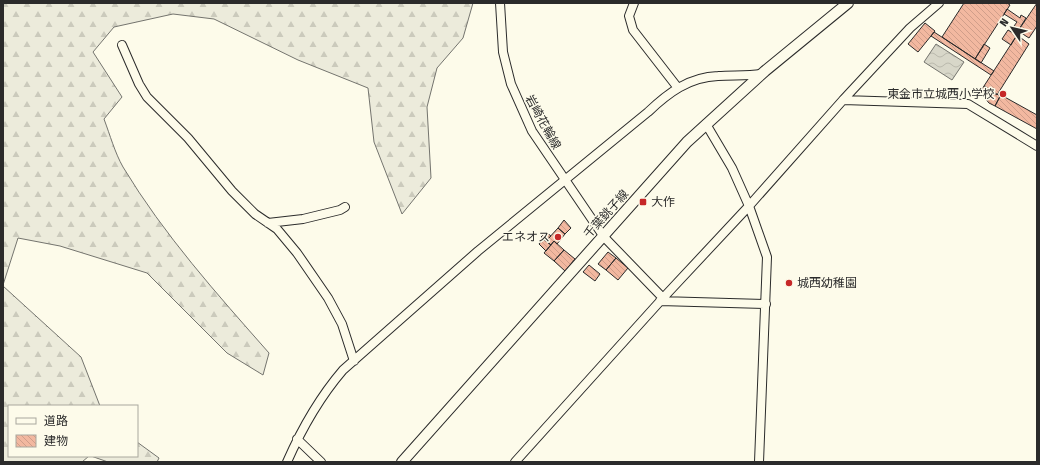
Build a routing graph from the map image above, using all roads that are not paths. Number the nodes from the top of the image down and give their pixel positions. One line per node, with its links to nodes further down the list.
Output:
1 (500, 3): 11 (street, 岩崎花輪線)
2 (634, 3): 7 (street)
3 (848, 3): 6 (street, 千葉銚子線)
4 (939, 3): 8 (street)
5 (122, 44): 14 (street)
6 (762, 74): 7 (street); 9 (street, 千葉銚子線)
7 (678, 88): 11 (street)
8 (843, 100): 10 (street); 12 (street)
9 (706, 124): 12 (street); 15 (street, 千葉銚子線)
10 (1037, 146)
11 (565, 180): 15 (street, 岩崎花輪線); 18 (street)
12 (749, 206): 16 (street); 17 (street)
13 (345, 208): 14 (street)
14 (268, 223): 18 (street)
15 (604, 237): 16 (street, 岩崎花輪線); 22 (street, 千葉銚子線)
16 (661, 300): 17 (street); 23 (street)
17 (766, 304): 24 (street)
18 (354, 360): 19 (street)
19 (297, 439): 20 (street); 21 (street)
20 (287, 462)
21 (321, 462)
22 (402, 462)
23 (514, 462)
24 (759, 462)

